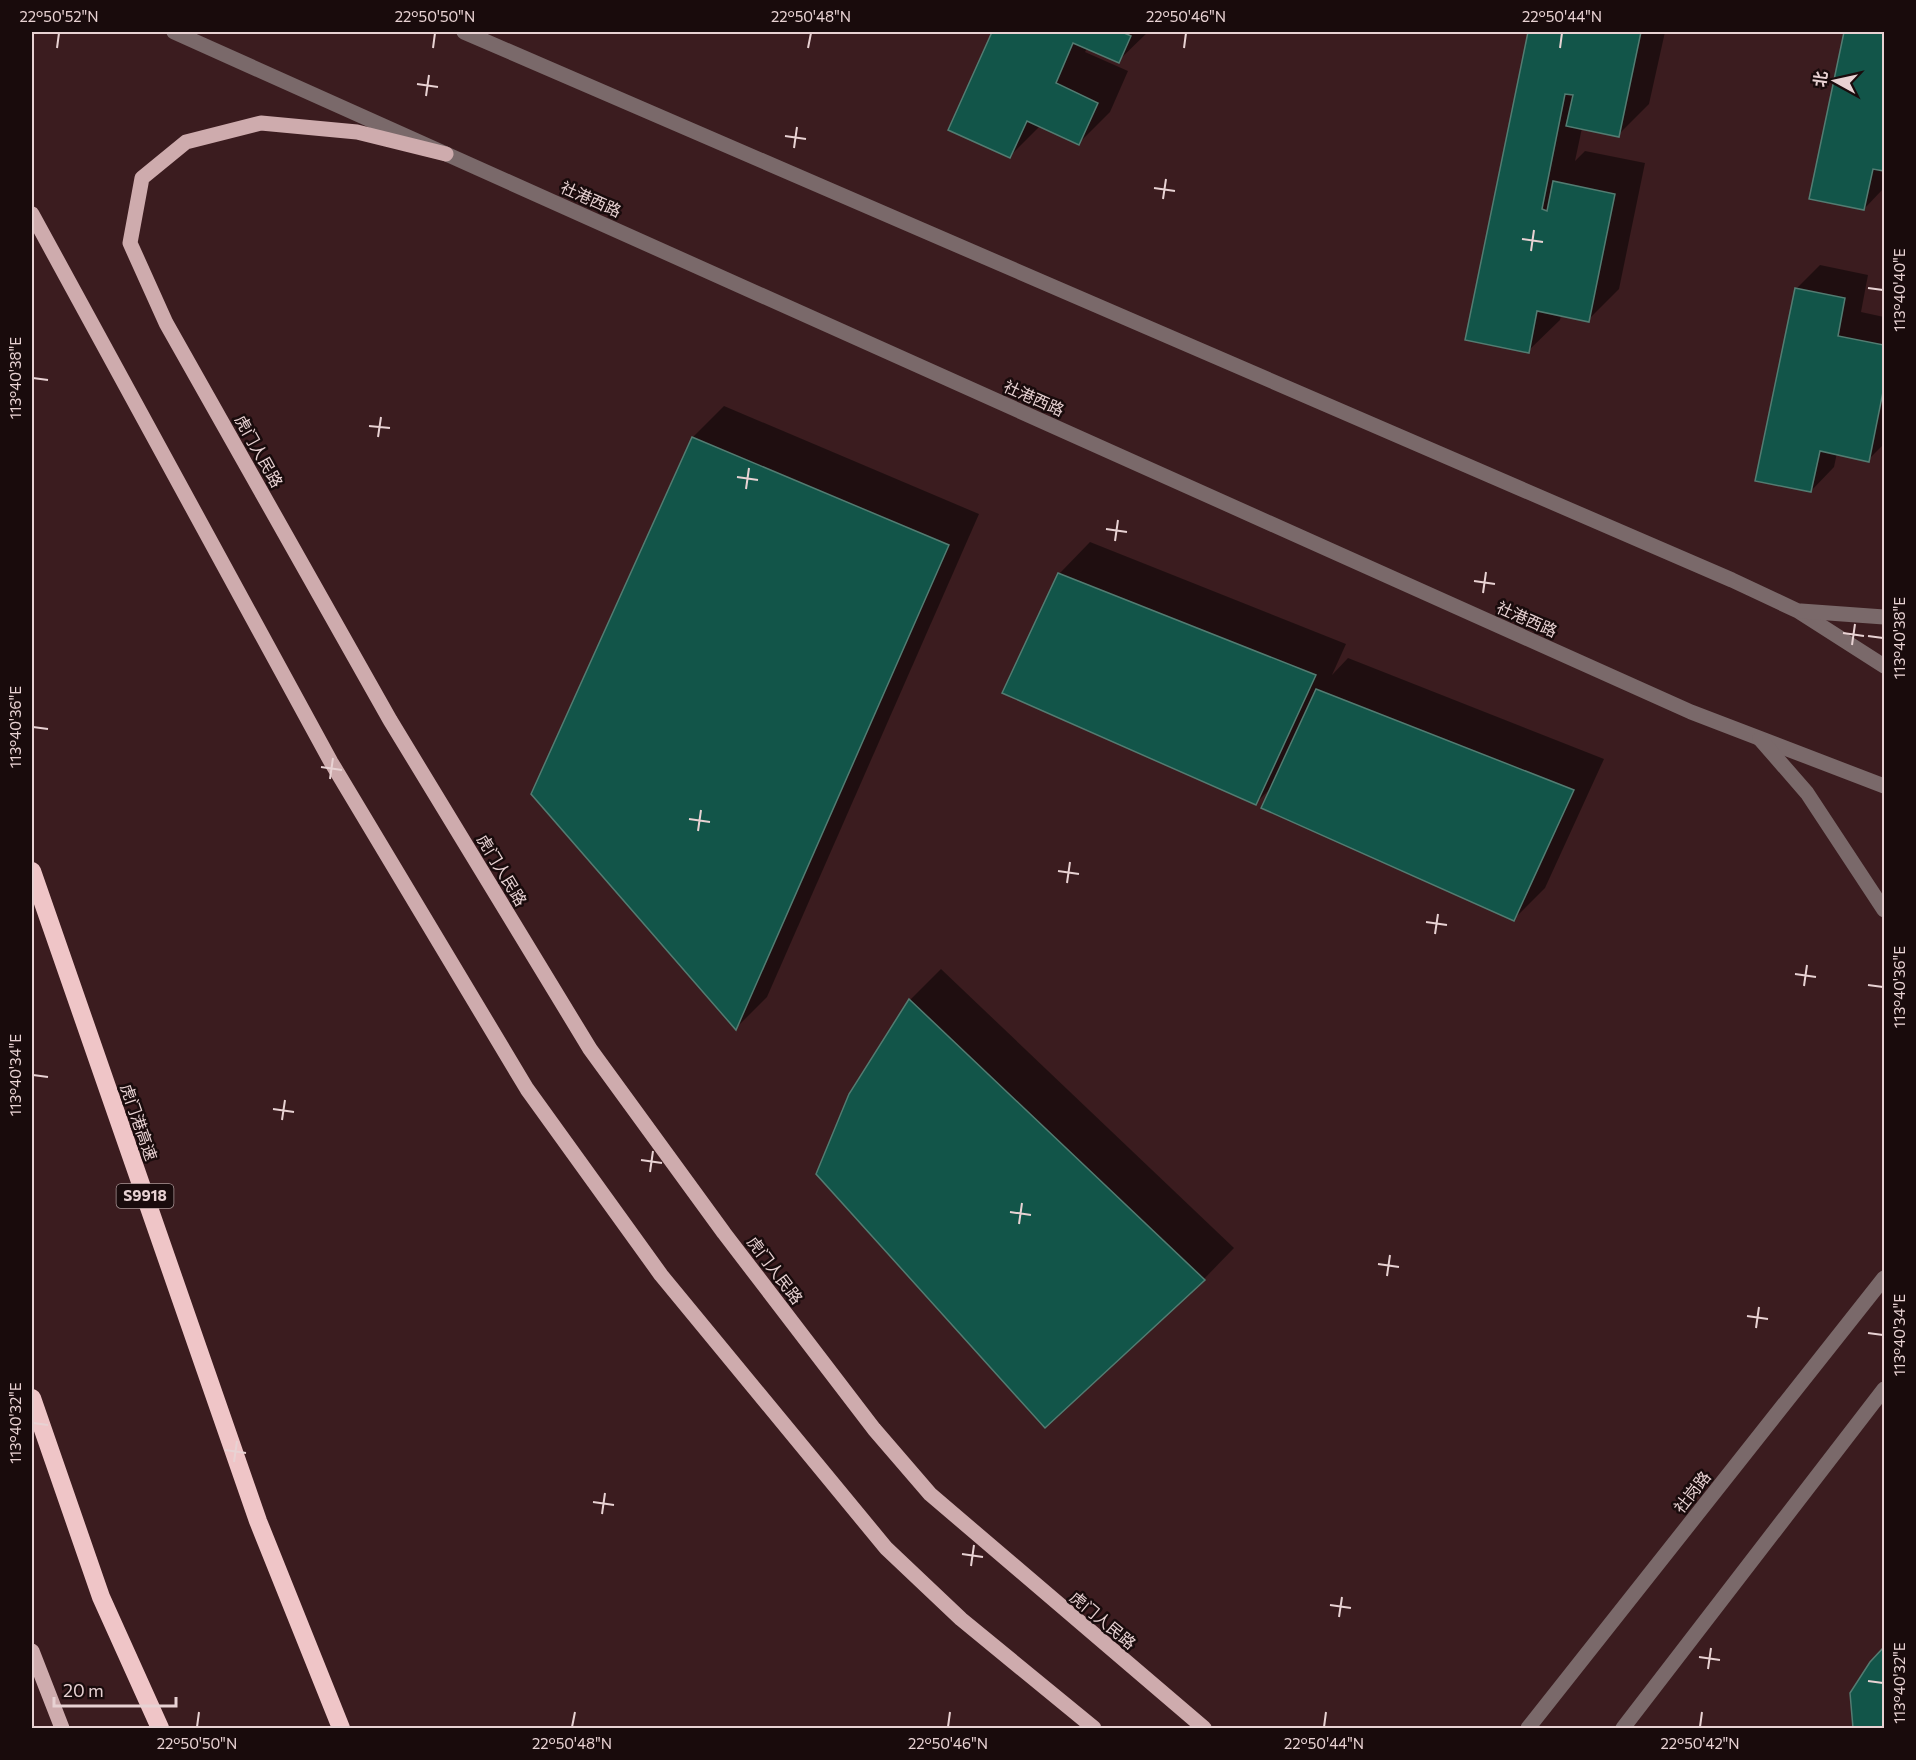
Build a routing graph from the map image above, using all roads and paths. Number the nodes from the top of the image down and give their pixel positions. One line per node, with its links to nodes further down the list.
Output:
1 (174, 32): 3 (street, 社港西路)
2 (464, 32): 5 (street)
3 (446, 154): 8 (street, 社港西路); 20 (main road, 虎门人民路)
4 (32, 214): 19 (main road)
5 (1798, 611): 6 (street); 7 (street)
6 (1884, 617)
7 (1884, 666)
8 (1758, 737): 9 (street, 社港西路); 11 (street)
9 (1884, 786)
10 (32, 871): 18 (highway, 虎门港高速 / S9918)
11 (1884, 910)
12 (1884, 1278): 21 (street, 社岗路)
13 (1884, 1389): 22 (street)
14 (32, 1398): 17 (highway)
15 (32, 1651): 16 (main road)
16 (62, 1728)
17 (160, 1728)
18 (341, 1728)
19 (1094, 1728)
20 (1204, 1728)
21 (1528, 1728)
22 (1623, 1728)

